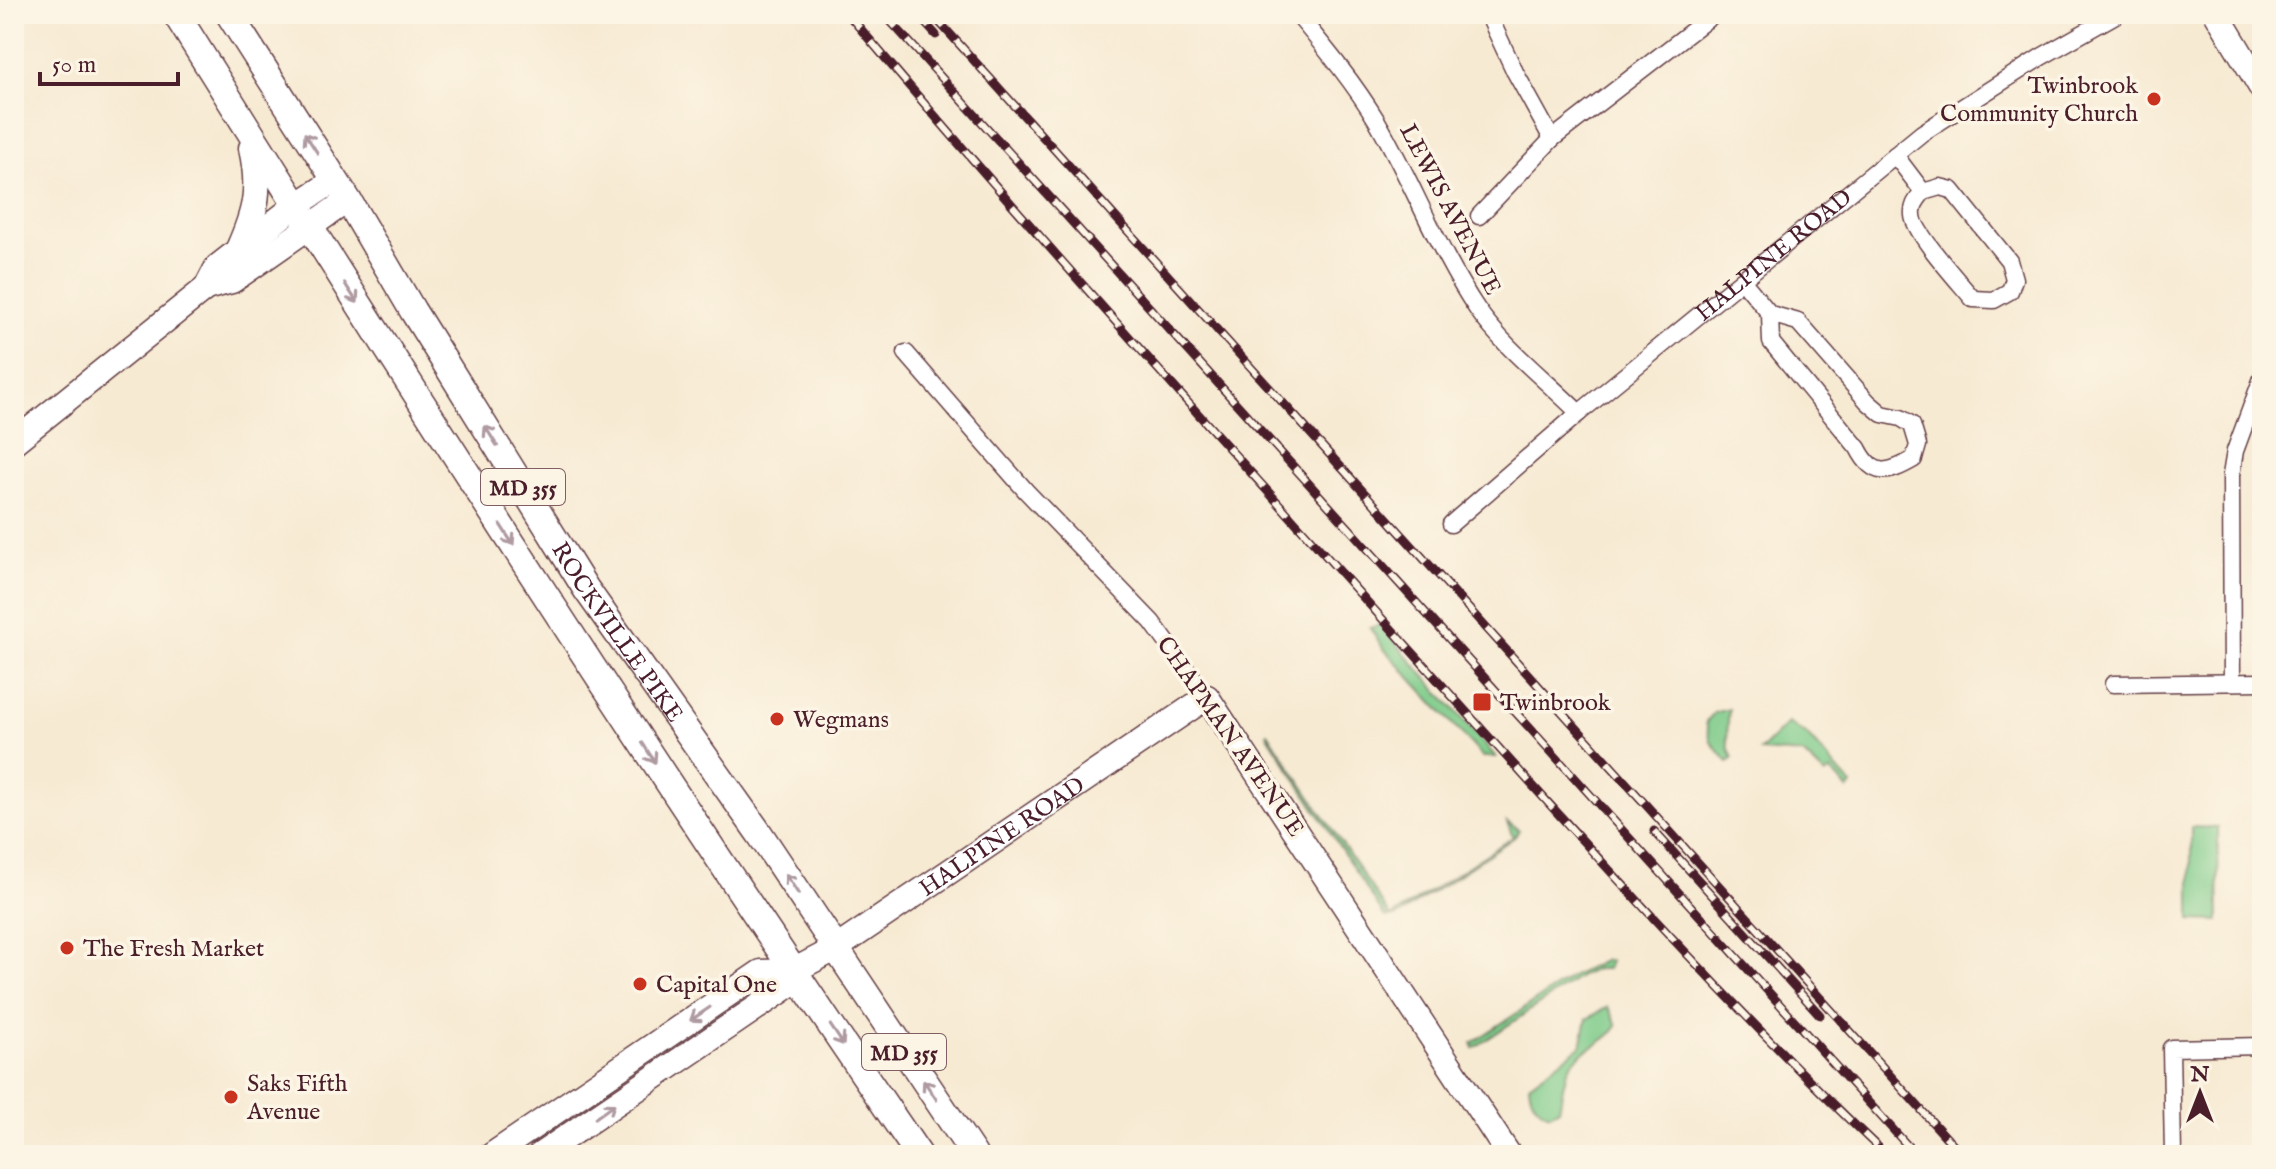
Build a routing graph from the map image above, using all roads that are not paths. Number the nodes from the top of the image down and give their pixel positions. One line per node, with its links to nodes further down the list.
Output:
1 (176, 14): 9 (main road, ROCKVILLE PIKE / MD 355)
2 (229, 14): 12 (main road, ROCKVILLE PIKE / MD 355, one-way to 2)
3 (1297, 14): 22 (street, LEWIS AVENUE)
4 (1488, 14): 10 (street)
5 (1714, 14): 10 (street)
6 (2117, 14): 11 (street, HALPINE ROAD)
7 (2217, 14): 8 (street)
8 (2262, 89)
9 (248, 129): 14 (main road, ROCKVILLE PIKE / MD 355); 16 (main road)
10 (1552, 139): 15 (street)
11 (1895, 155): 13 (street); 17 (street, HALPINE ROAD)
12 (342, 190): 14 (street); 29 (main road, ROCKVILLE PIKE / MD 355, one-way to 12)
13 (1923, 192): 13 (street)
14 (302, 216): 16 (street); 18 (street); 30 (main road, ROCKVILLE PIKE / MD 355, one-way to 30)
15 (1479, 216)
16 (239, 249): 18 (street)
17 (1742, 280): 19 (street); 22 (street, HALPINE ROAD)
18 (206, 288): 23 (street)
19 (1770, 314): 19 (street)
20 (906, 353): 28 (street, CHAPMAN AVENUE)
21 (2262, 378): 25 (street)
22 (1579, 413): 24 (street, HALPINE ROAD)
23 (14, 442)
24 (1451, 524)
25 (2232, 682): 26 (street); 27 (street)
26 (2262, 682)
27 (2113, 684)
28 (1207, 697): 29 (street, HALPINE ROAD); 36 (street, CHAPMAN AVENUE)
29 (835, 949): 30 (street, HALPINE ROAD); 35 (main road, ROCKVILLE PIKE / MD 355, one-way to 29)
30 (793, 971): 32 (street, HALPINE ROAD, one-way to 32); 33 (street, HALPINE ROAD, one-way to 30); 34 (main road, ROCKVILLE PIKE / MD 355, one-way to 34)
31 (2262, 1046): 37 (street)
32 (492, 1155)
33 (540, 1155)
34 (919, 1155)
35 (974, 1155)
36 (1509, 1155)
37 (2173, 1155)

